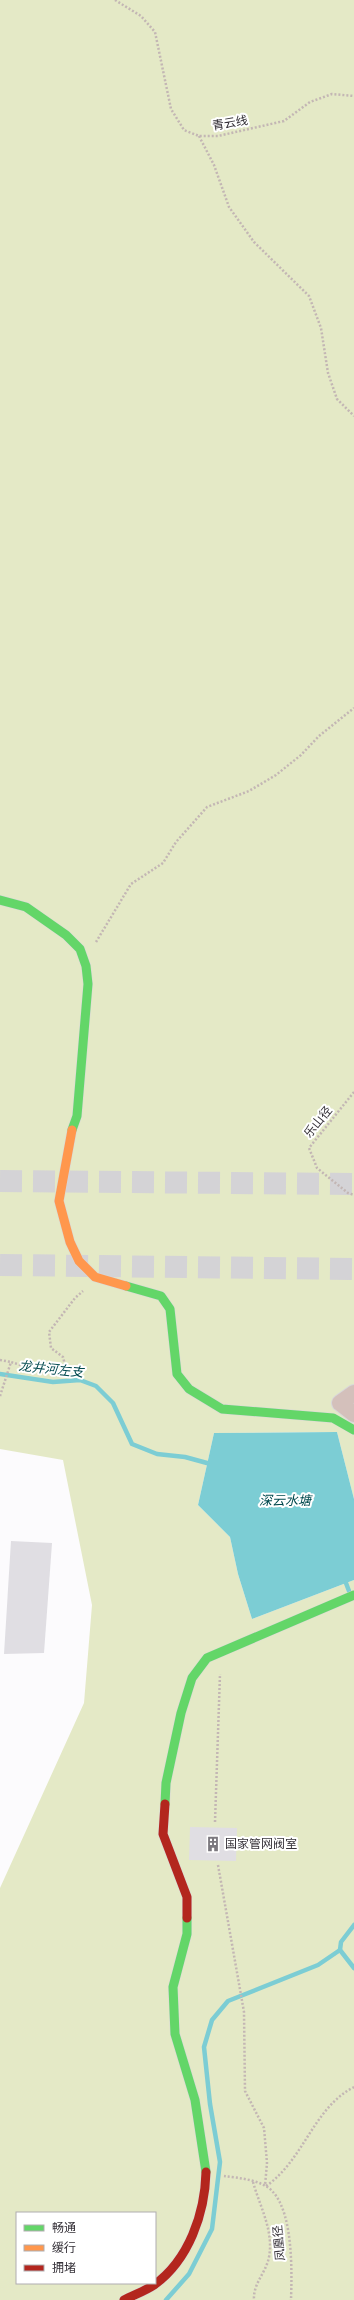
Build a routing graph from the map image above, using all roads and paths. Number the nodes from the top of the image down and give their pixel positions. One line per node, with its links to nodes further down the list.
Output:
1 (115, 0): 3 (path, 青云线)
2 (354, 96): 3 (path, 青云线)
3 (199, 136): 4 (path)
4 (354, 416)
5 (354, 708): 7 (path)
6 (0, 900): 7 (street)
7 (80, 949): 10 (street)
8 (354, 1092): 9 (path, 乐山径)
9 (354, 1195)
10 (96, 1277): 12 (path); 16 (street)
11 (0, 1360): 12 (path)
12 (11, 1362): 14 (path)
13 (354, 1393): 15 (street)
14 (0, 1396)
15 (354, 1414)
16 (354, 1430)
17 (354, 1596): 25 (street)
18 (220, 1672): 19 (path)
19 (215, 1822)
20 (218, 1865): 24 (path)
21 (354, 2087): 24 (path)
22 (225, 2176): 23 (path)
23 (253, 2182): 24 (path); 28 (path)
24 (266, 2186): 29 (path, 凤凰径)
25 (156, 2283)
26 (155, 2284): 27 (street)
27 (124, 2300)
28 (254, 2300)
29 (291, 2300)

